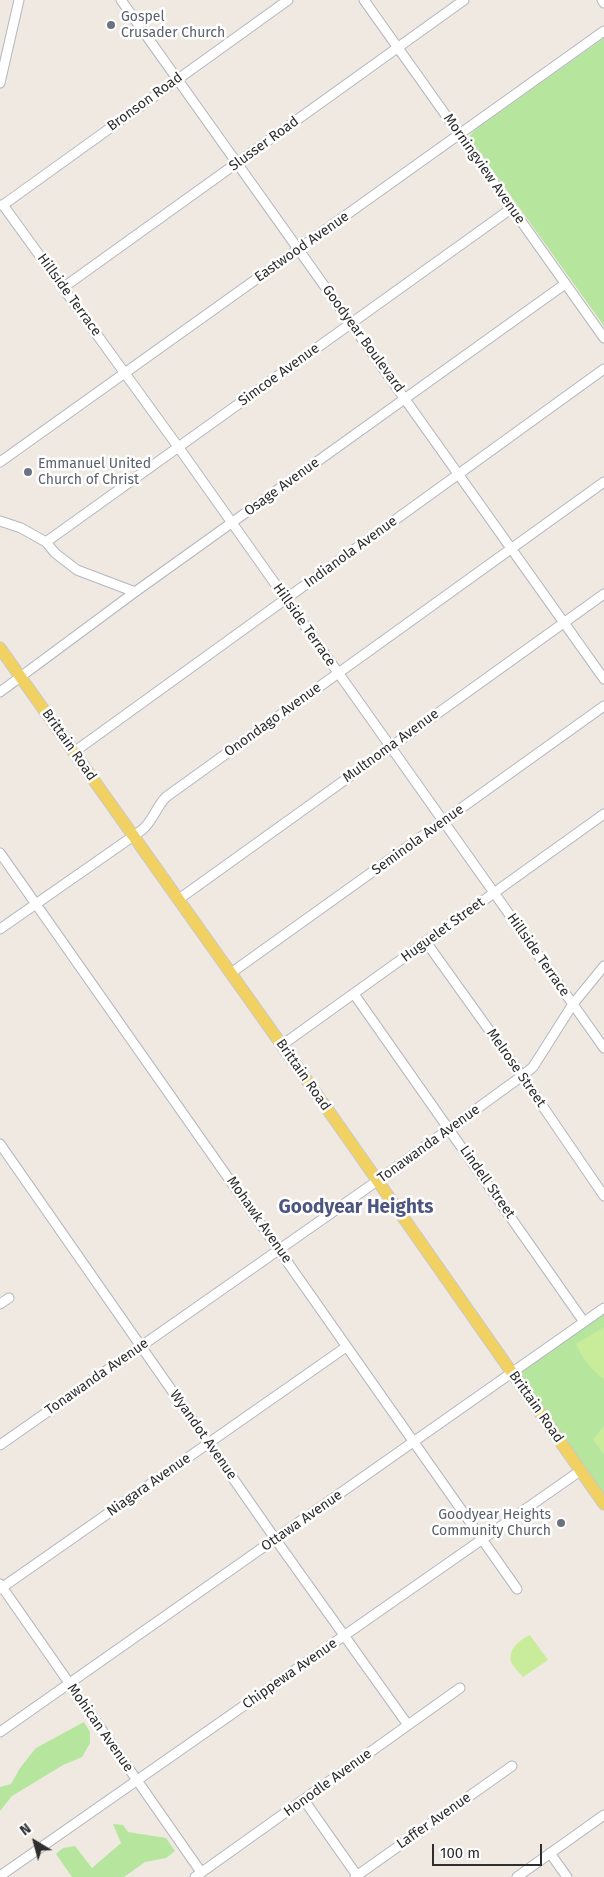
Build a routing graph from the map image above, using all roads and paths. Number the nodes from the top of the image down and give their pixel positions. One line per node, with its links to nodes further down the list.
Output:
1 (19, 0): 9 (street)
2 (121, 0): 8 (street, Goodyear Boulevard)
3 (288, 0): 8 (street, Bronson Road)
4 (364, 0): 7 (street, Morningview Avenue)
5 (464, 0): 7 (street, Slusser Road)
6 (604, 30): 10 (street, Eastwood Avenue)
7 (398, 48): 10 (street, Morningview Avenue); 11 (street, Slusser Road)
8 (177, 79): 11 (street, Goodyear Boulevard); 12 (street, Bronson Road)
9 (0, 83)
10 (459, 135): 13 (street, Morningview Avenue); 14 (street, Eastwood Avenue)
11 (237, 163): 14 (street, Goodyear Boulevard); 16 (street, Slusser Road)
12 (1, 205): 16 (street, Hillside Terrace)
13 (512, 208): 15 (street, Morningview Avenue); 17 (street, Simcoe Avenue)
14 (299, 249): 17 (street, Goodyear Boulevard); 20 (street, Eastwood Avenue)
15 (566, 284): 18 (street, Morningview Avenue); 21 (street, Osage Avenue)
16 (64, 287): 20 (street, Hillside Terrace)
17 (351, 322): 21 (street, Goodyear Boulevard); 22 (street, Simcoe Avenue)
18 (604, 338)
19 (604, 369): 24 (street, Indianola Avenue)
20 (125, 373): 22 (street, Hillside Terrace); 23 (street, Eastwood Avenue)
21 (405, 398): 24 (street, Goodyear Boulevard); 27 (street, Osage Avenue)
22 (179, 448): 27 (street, Hillside Terrace); 28 (street, Simcoe Avenue)
23 (0, 462)
24 (459, 473): 29 (street, Goodyear Boulevard); 32 (street, Indianola Avenue)
25 (604, 482): 29 (street, Onondago Avenue)
26 (0, 521): 28 (street)
27 (232, 523): 30 (street, Osage Avenue); 32 (street, Hillside Terrace)
28 (46, 542): 30 (street)
29 (511, 550): 33 (street, Goodyear Boulevard); 35 (street, Onondago Avenue)
30 (136, 592): 36 (street, Osage Avenue)
31 (604, 594): 33 (street, Multnoma Avenue)
32 (286, 599): 35 (street, Hillside Terrace); 41 (street, Indianola Avenue)
33 (564, 623): 37 (street, Goodyear Boulevard); 40 (street, Multnoma Avenue)
34 (0, 648): 36 (main road, Brittain Road)
35 (338, 673): 40 (street, Hillside Terrace); 44 (street, Onondago Avenue)
36 (21, 678): 38 (street, Osage Avenue); 41 (main road, Brittain Road)
37 (604, 679)
38 (0, 692)
39 (604, 706): 43 (street, Seminola Avenue)
40 (390, 747): 43 (street, Hillside Terrace); 47 (street, Multnoma Avenue)
41 (74, 752): 44 (main road, Brittain Road)
42 (604, 814): 46 (street, Huguelet Street)
43 (443, 822): 46 (street, Hillside Terrace); 52 (street, Seminola Avenue)
44 (133, 836): 47 (main road, Brittain Road); 48 (street, Onondago Avenue)
45 (0, 853): 48 (street, Mohawk Avenue)
46 (494, 893): 50 (street, Huguelet Street); 54 (street, Hillside Terrace)
47 (178, 899): 52 (main road, Brittain Road)
48 (37, 905): 49 (street, Onondago Avenue); 62 (street, Mohawk Avenue)
49 (0, 930)
50 (426, 942): 53 (street, Huguelet Street); 57 (street, Melrose Street)
51 (604, 966): 54 (street, Tonawanda Avenue)
52 (231, 974): 55 (main road, Brittain Road)
53 (354, 994): 55 (street, Huguelet Street); 58 (street, Lindell Street)
54 (573, 1004): 56 (street, Hillside Terrace); 57 (street, Tonawanda Avenue)
55 (282, 1045): 60 (main road, Brittain Road)
56 (604, 1048)
57 (522, 1076): 58 (street, Tonawanda Avenue); 61 (street, Melrose Street)
58 (450, 1129): 60 (street, Tonawanda Avenue); 66 (street, Lindell Street)
59 (0, 1144): 67 (street, Wyandot Avenue)
60 (377, 1181): 62 (street, Tonawanda Avenue); 69 (main road, Brittain Road)
61 (604, 1196)
62 (279, 1249): 67 (street, Tonawanda Avenue); 68 (street, Mohawk Avenue)
63 (9, 1298): 64 (street)
64 (0, 1304)
65 (604, 1308): 66 (street, Ottawa Avenue)
66 (584, 1322): 69 (street, Ottawa Avenue)
67 (141, 1347): 71 (street, Wyandot Avenue); 72 (street, Tonawanda Avenue)
68 (346, 1347): 70 (street, Mohawk Avenue); 71 (street, Niagara Avenue)
69 (512, 1374): 70 (street, Ottawa Avenue); 73 (main road, Brittain Road)
70 (414, 1442): 75 (street, Mohawk Avenue); 76 (street, Ottawa Avenue)
71 (209, 1443): 76 (street, Wyandot Avenue); 77 (street, Niagara Avenue)
72 (0, 1445)
73 (580, 1471): 74 (main road, Brittain Road); 75 (street, Chippewa Avenue)
74 (604, 1504)
75 (482, 1539): 78 (street, Mohawk Avenue); 79 (street, Chippewa Avenue)
76 (276, 1540): 79 (street, Wyandot Avenue); 80 (street, Ottawa Avenue)
77 (1, 1587): 80 (street, Mohican Avenue)
78 (517, 1589)
79 (344, 1636): 82 (street, Wyandot Avenue); 85 (street, Chippewa Avenue)
80 (69, 1684): 83 (street, Ottawa Avenue); 85 (street, Mohican Avenue)
81 (460, 1688): 82 (street, Honodle Avenue)
82 (408, 1725): 86 (street, Honodle Avenue)
83 (0, 1732)
84 (512, 1766): 91 (street, Laffer Avenue)
85 (137, 1781): 89 (street, Mohican Avenue); 90 (street, Chippewa Avenue)
86 (304, 1800): 89 (street, Honodle Avenue); 91 (street)
87 (604, 1815): 88 (street)
88 (550, 1853): 92 (street); 93 (street)
89 (198, 1875)
90 (0, 1876)
91 (357, 1877)
92 (517, 1877)
93 (567, 1877)

